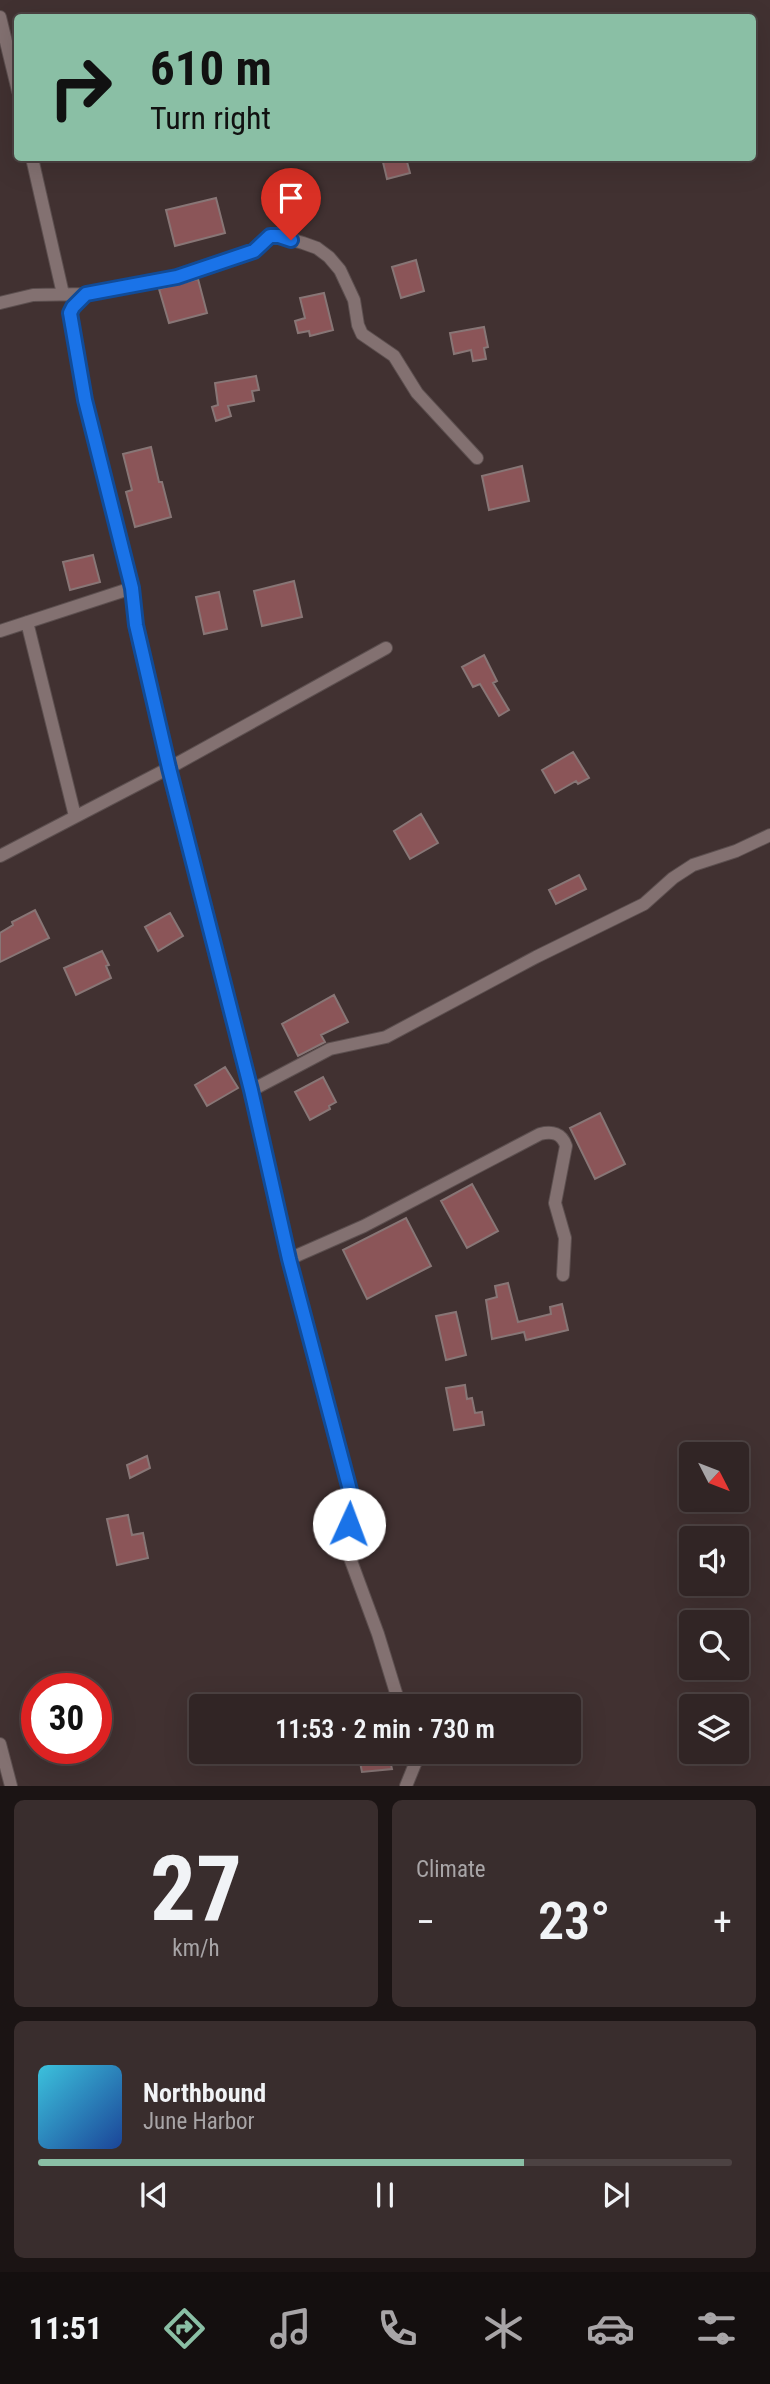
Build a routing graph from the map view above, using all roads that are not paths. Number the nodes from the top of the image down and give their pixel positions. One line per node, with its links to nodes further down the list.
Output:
1 (0, 17): 2 (street)
2 (14, 75)
3 (34, 161): 4 (street)
4 (63, 294): 5 (street); 6 (street)
5 (86, 294): 7 (street); 8 (street)
6 (0, 303)
7 (477, 458)
8 (132, 588): 9 (street); 12 (street)
9 (27, 622): 10 (street); 13 (street)
10 (0, 631)
11 (386, 649): 12 (street)
12 (169, 768): 13 (street); 16 (street)
13 (75, 816): 15 (street)
14 (770, 835): 16 (street)
15 (0, 856)
16 (251, 1090): 17 (street)
17 (289, 1259): 18 (street); 19 (street)
18 (564, 1275)
19 (396, 1694)
20 (0, 1744): 22 (street)
21 (415, 1764): 23 (street)
22 (11, 1786)
23 (405, 1786)

